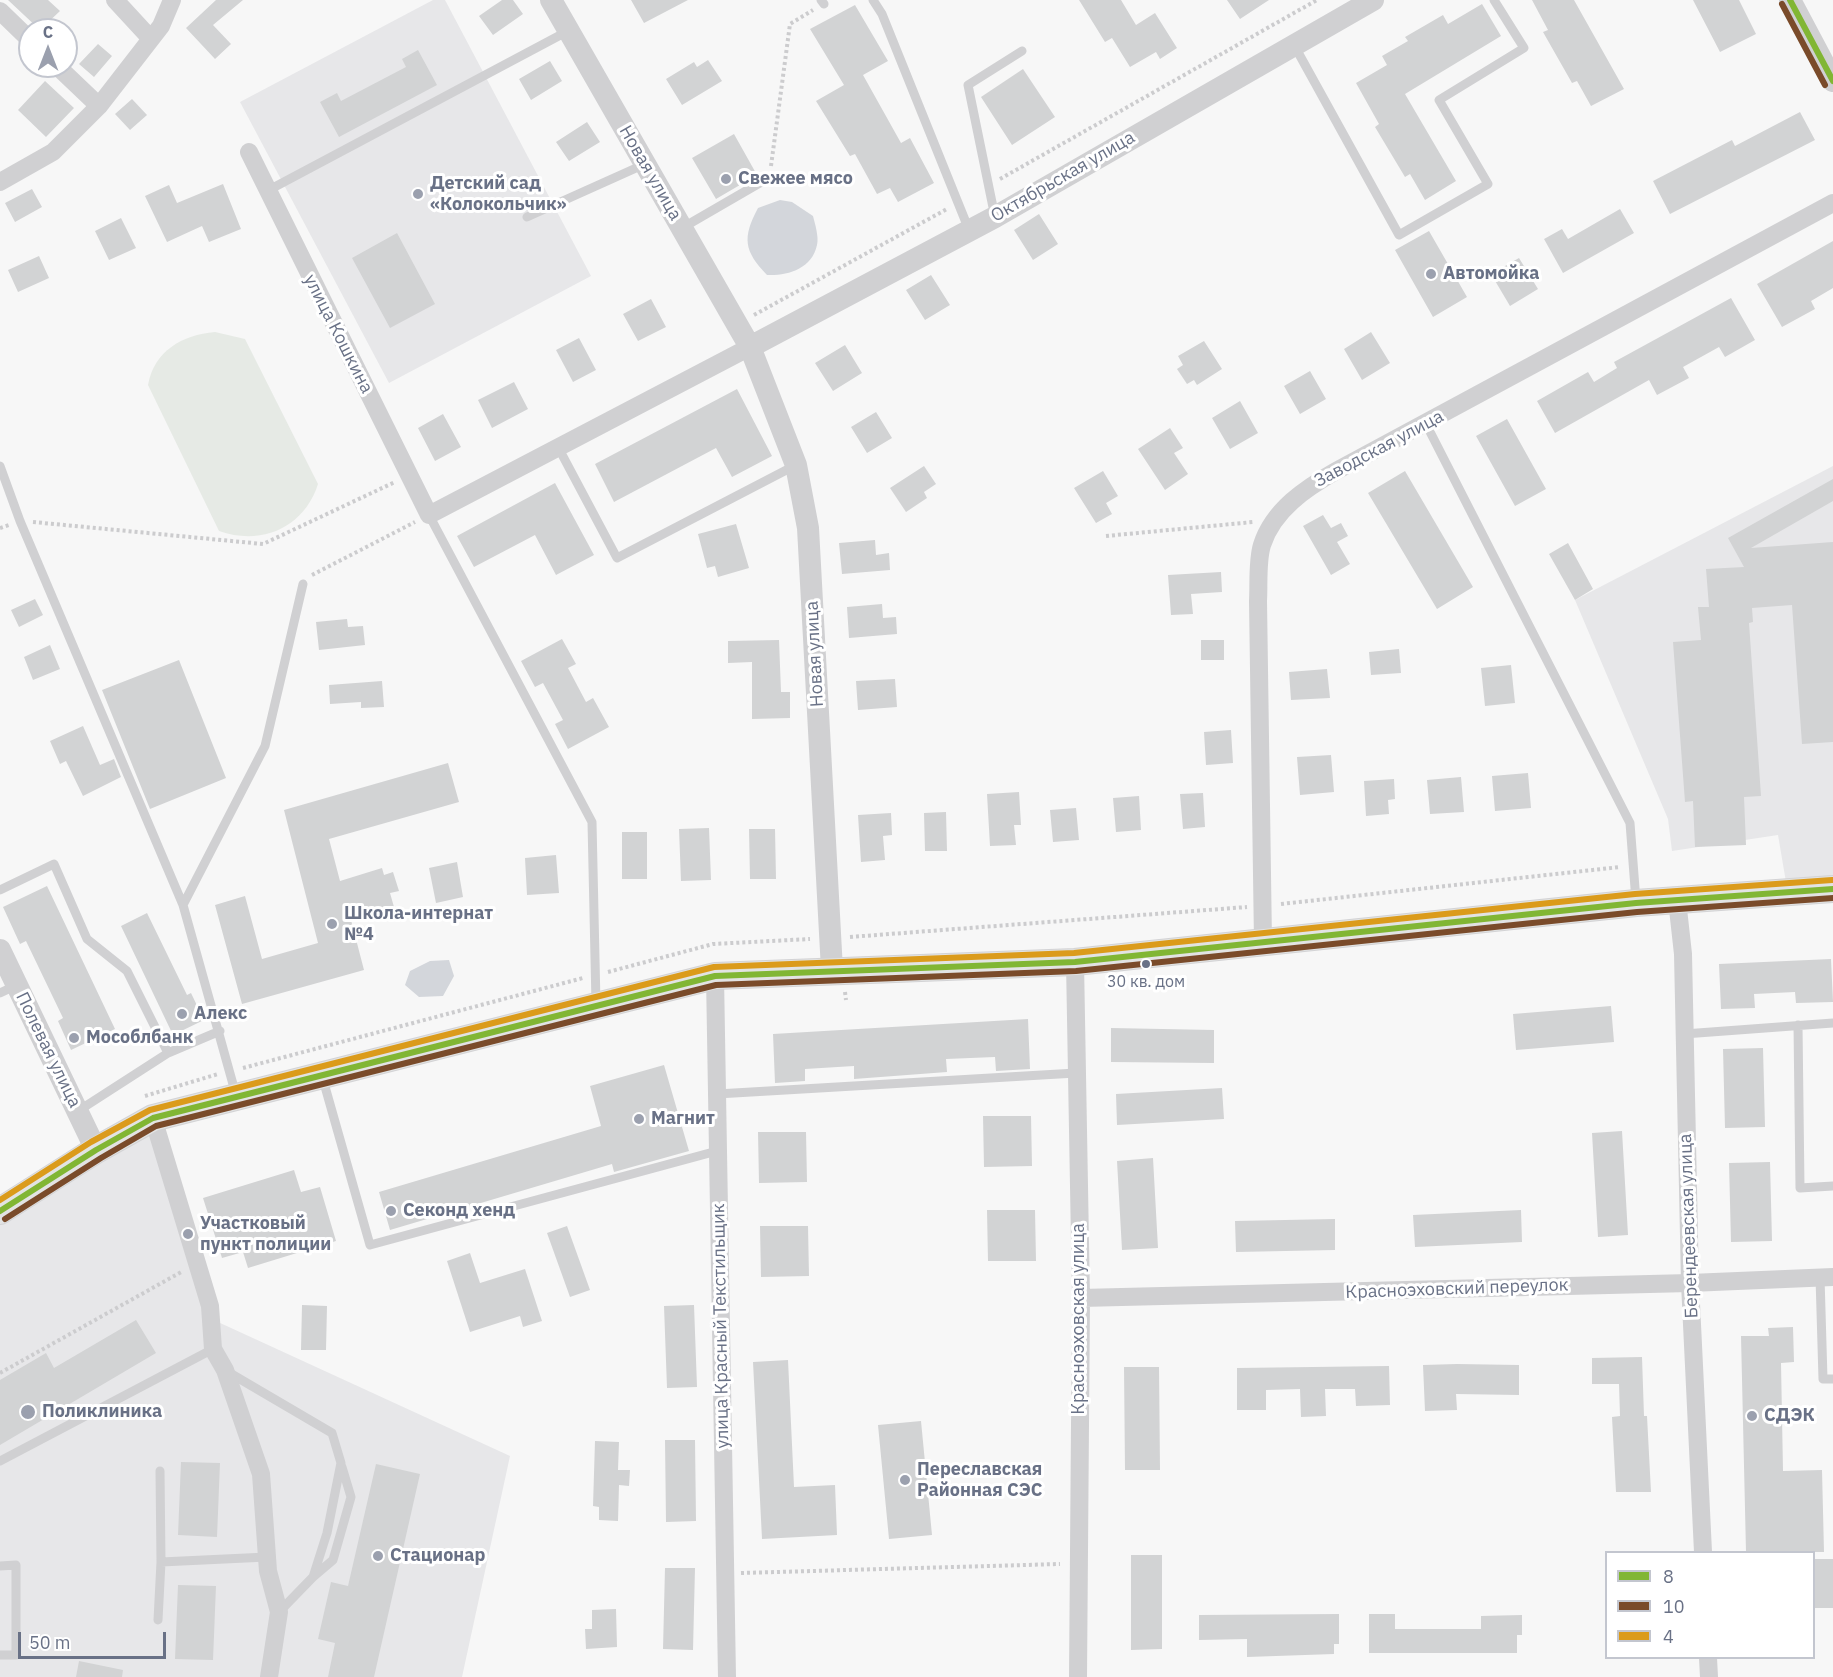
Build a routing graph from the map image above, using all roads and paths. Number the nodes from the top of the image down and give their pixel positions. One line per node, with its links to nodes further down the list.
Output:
1 (115, 0): 13 (street)
2 (172, 0): 13 (street)
3 (551, 0): 12 (street, Новая улица)
4 (873, 0): 25 (lane)
5 (1317, 0): 23 (path)
6 (1373, 0): 14 (street, Октябрьская улица)
7 (1494, 0): 14 (lane)
8 (1790, 0): 17 (street)
9 (822, 2): 21 (path)
10 (0, 11): 11 (street)
11 (18, 28)
12 (568, 32): 20 (street, Новая улица); 24 (lane)
13 (152, 39): 18 (street)
14 (1294, 44): 28 (street, Октябрьская улица)
15 (1022, 51): 23 (lane)
16 (70, 78): 18 (street)
17 (1833, 81)
18 (99, 106): 22 (street)
19 (249, 152): 24 (street, улица Кошкина)
20 (645, 164): 27 (lane); 29 (street, Новая улица)
21 (770, 177): 29 (lane)
22 (0, 182)
23 (989, 186): 28 (lane)
24 (267, 191): 37 (street, улица Кошкина)
25 (958, 203): 30 (lane); 31 (path)
26 (1833, 203): 33 (street, Заводская улица)
27 (527, 217)
28 (995, 217): 30 (street, Октябрьская улица)
29 (681, 228): 31 (street, Новая улица)
30 (969, 231): 32 (street, Октябрьская улица)
31 (737, 324): 32 (street, Новая улица)
32 (750, 346): 34 (street); 35 (street, Новая улица)
33 (1426, 424): 39 (street, Заводская улица); 47 (lane)
34 (558, 447): 35 (lane); 38 (street)
35 (796, 465): 52 (street, Новая улица)
36 (0, 466): 40 (lane)
37 (409, 476): 38 (street, улица Кошкина); 40 (path)
38 (429, 515): 43 (path); 55 (lane)
39 (1275, 520): 42 (path); 49 (street, Заводская улица)
40 (20, 521): 41 (path); 48 (lane)
41 (0, 528)
42 (1106, 536)
43 (303, 584): 48 (lane)
44 (1833, 889): 46 (main road)
45 (0, 890): 60 (lane)
46 (1681, 896): 47 (main road); 59 (street, Берендеевская улица)
47 (1636, 903): 49 (main road)
48 (183, 905): 58 (lane)
49 (1263, 942): 51 (main road)
50 (0, 950): 54 (street, Полевая улица)
51 (1076, 962): 52 (main road); 61 (street, Красноэховская улица)
52 (832, 970): 53 (main road)
53 (715, 975): 55 (main road); 63 (street, улица Красный Текстильщик)
54 (8, 989): 65 (street, Полевая улица)
55 (596, 1006): 62 (main road)
56 (1833, 1023): 57 (lane)
57 (1798, 1025): 59 (lane); 69 (lane)
58 (220, 1031): 60 (lane); 64 (lane)
59 (1684, 1034): 73 (street, Берендеевская улица)
60 (168, 1053): 65 (lane)
61 (1076, 1073): 63 (lane); 74 (street, Красноэховская улица)
62 (322, 1076): 64 (main road); 68 (lane)
63 (717, 1094): 68 (street, улица Красный Текстильщик)
64 (237, 1097): 66 (main road)
65 (78, 1111): 67 (street, Полевая улица)
66 (153, 1118): 67 (main road); 71 (street)
67 (96, 1150): 70 (main road)
68 (717, 1151): 87 (street, улица Красный Текстильщик)
69 (1833, 1186)
70 (0, 1211)
71 (197, 1263): 75 (street); 77 (path)
72 (1827, 1277): 73 (street, Красноэховский переулок); 78 (lane)
73 (1690, 1283): 74 (street, Красноэховский переулок); 82 (street, Берендеевская улица)
74 (1081, 1298): 85 (street, Красноэховская улица)
75 (213, 1349): 76 (street); 79 (lane)
76 (225, 1370): 80 (lane); 83 (street)
77 (0, 1374)
78 (1833, 1379)
79 (0, 1461)
80 (341, 1463): 88 (lane); 88 (lane)
81 (160, 1471): 84 (lane)
82 (1703, 1551)
83 (267, 1557): 84 (lane); 89 (street)
84 (161, 1562): 90 (lane)
85 (1078, 1563): 87 (path); 95 (street, Красноэховская улица)
86 (0, 1566): 91 (lane)
87 (725, 1574): 94 (street, улица Красный Текстильщик)
88 (313, 1577): 89 (lane)
89 (279, 1612): 93 (street)
90 (158, 1620)
91 (0, 1655)
92 (1708, 1659): 96 (street)
93 (269, 1677)
94 (727, 1677)
95 (1078, 1677)
96 (1709, 1677)

